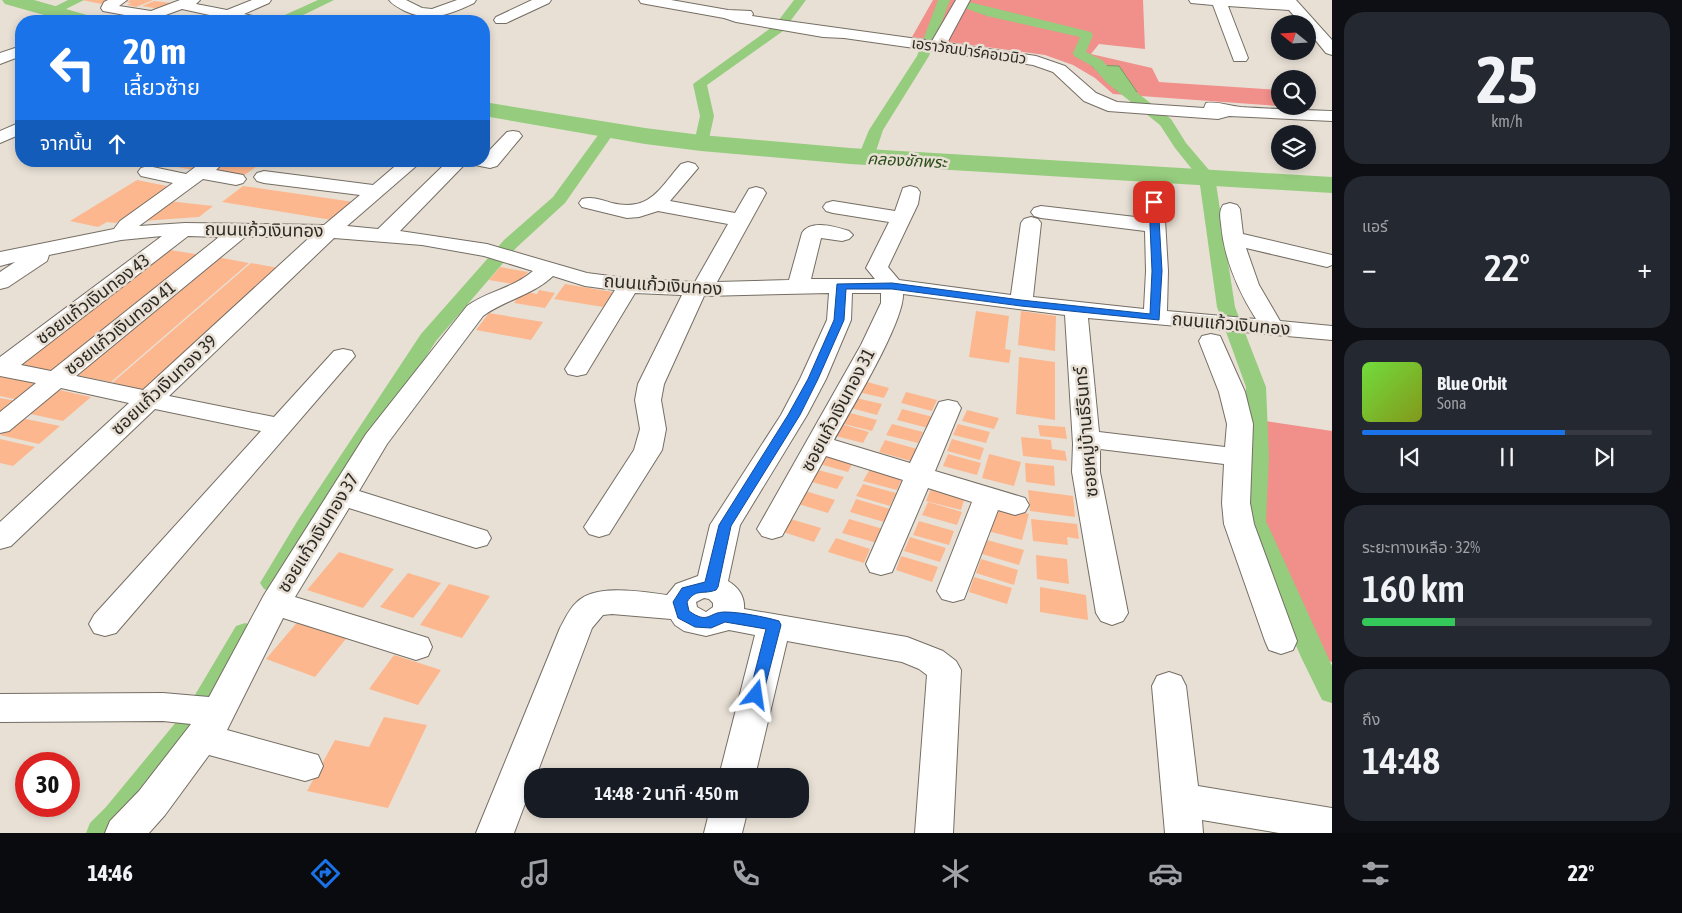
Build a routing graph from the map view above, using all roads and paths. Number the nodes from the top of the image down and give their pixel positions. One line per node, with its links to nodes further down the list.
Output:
1 (120, 0): 12 (street)
2 (264, 0): 14 (street)
3 (396, 0): 4 (street)
4 (468, 0)
5 (544, 0): 15 (street)
6 (646, 0): 16 (street, เอราวัณปาร์คอเวนิว)
7 (963, 0): 16 (street)
8 (1196, 0): 9 (street)
9 (1219, 2): 11 (street); 20 (street)
10 (187, 3): 13 (street); 14 (street)
11 (1290, 3): 17 (street)
12 (146, 15)
13 (155, 15)
14 (228, 15)
15 (501, 20)
16 (936, 47): 22 (street, เอราวัณปาร์คอเวนิว)
17 (1332, 50)
18 (15, 53): 19 (street)
19 (0, 58)
20 (1240, 58)
21 (1332, 108): 22 (street)
22 (1310, 116): 23 (street)
23 (1332, 116)
24 (15, 130): 26 (street)
25 (513, 136): 28 (street)
26 (1, 137): 27 (street)
27 (15, 138)
28 (490, 158)
29 (207, 167): 34 (street)
30 (406, 167): 37 (street, ซอยแก้วเงินทอง 39)
31 (453, 167): 52 (street)
32 (688, 168): 42 (street)
33 (148, 172): 34 (street)
34 (194, 176): 36 (street); 51 (street)
35 (264, 177): 37 (street)
36 (236, 180)
37 (377, 191): 50 (street, ซอยแก้วเงินทอง 39)
38 (910, 192): 45 (street)
39 (756, 193): 46 (street)
40 (589, 202): 42 (street)
41 (1154, 202): 47 (street)
42 (654, 204): 46 (street)
43 (833, 208): 45 (street)
44 (1230, 209): 54 (street)
45 (901, 218): 64 (street)
46 (741, 220): 65 (street)
47 (1155, 226): 66 (street); 68 (street)
48 (185, 229): 49 (street, ถนนแก้วเงินทอง); 51 (street, ถนนแก้วเงินทอง); 73 (street, ซอยแก้วเงินทอง 43)
49 (240, 230): 50 (street, ถนนแก้วเงินทอง); 75 (street, ซอยแก้วเงินทอง 41)
50 (329, 231): 52 (street, ถนนแก้วเงินทอง); 76 (street, ซอยแก้วเงินทอง 39)
51 (121, 234): 55 (street, ถนนแก้วเงินทอง)
52 (384, 235): 56 (street, ถนนแก้วเงินทอง)
53 (842, 235): 62 (street)
54 (1232, 238): 58 (street); 69 (street)
55 (49, 249): 57 (street, ถนนแก้วเงินทอง); 60 (street)
56 (510, 256): 59 (street, ถนนแก้วเงินทอง)
57 (0, 260)
58 (1326, 260)
59 (548, 269): 61 (street, ถนนแก้วเงินทอง); 84 (street, ซอยแก้วเงินทอง 37)
60 (0, 282)
61 (629, 285): 65 (street, ถนนแก้วเงินทอง); 74 (street)
62 (798, 286): 63 (street, ถนนแก้วเงินทอง); 65 (street, ถนนแก้วเงินทอง)
63 (841, 286): 64 (street, ถนนแก้วเงินทอง); 90 (street)
64 (892, 286): 66 (street, ถนนแก้วเงินทอง); 81 (street, ซอยแก้วเงินทอง 31)
65 (699, 289): 85 (street)
66 (1021, 303): 67 (street, ถนนแก้วเงินทอง)
67 (1076, 310): 68 (street, ถนนแก้วเงินทอง); 80 (street, ซอยหมู่บ้านธีรินทร์)
68 (1155, 318): 70 (street, ถนนแก้วเงินทอง)
69 (1265, 327): 70 (street, ถนนแก้วเงินทอง); 71 (street, ถนนแก้วเงินทอง)
70 (1212, 332): 82 (street)
71 (1332, 333)
72 (343, 356): 79 (street)
73 (0, 369): 75 (street)
74 (577, 369)
75 (55, 380): 76 (street); 78 (street, ซอยแก้วเงินทอง 41)
76 (149, 399): 79 (street); 88 (street, ซอยแก้วเงินทอง 39)
77 (948, 408): 83 (street)
78 (0, 425)
79 (280, 426): 96 (street)
80 (1087, 439): 82 (street); 94 (street, ซอยหมู่บ้านธีรินทร์)
81 (820, 445): 83 (street); 86 (street, ซอยแก้วเงินทอง 31)
82 (1238, 457): 98 (street)
83 (920, 475): 89 (street); 91 (street)
84 (341, 495): 87 (street); 92 (street, ซอยแก้วเงินทอง 37)
85 (600, 527)
86 (772, 529)
87 (476, 538)
88 (0, 539)
89 (881, 564)
90 (711, 587): 93 (street); 95 (street)
91 (953, 591)
92 (275, 603): 99 (street); 102 (street, ซอยแก้วเงินทอง 37)
93 (680, 608): 95 (street); 109 (street)
94 (1112, 613)
95 (724, 617): 97 (street)
96 (105, 624)
97 (774, 625): 104 (street); 111 (street)
98 (1281, 641)
99 (416, 647)
100 (1168, 686): 106 (street)
101 (0, 708): 102 (street)
102 (212, 720): 103 (street); 108 (street, ซอยแก้วเงินทอง 37)
103 (305, 766)
104 (739, 768)
105 (727, 818): 110 (street)
106 (1184, 824): 107 (street)
107 (1332, 826)
108 (124, 833)
109 (495, 833)
110 (723, 833)
111 (934, 833)

